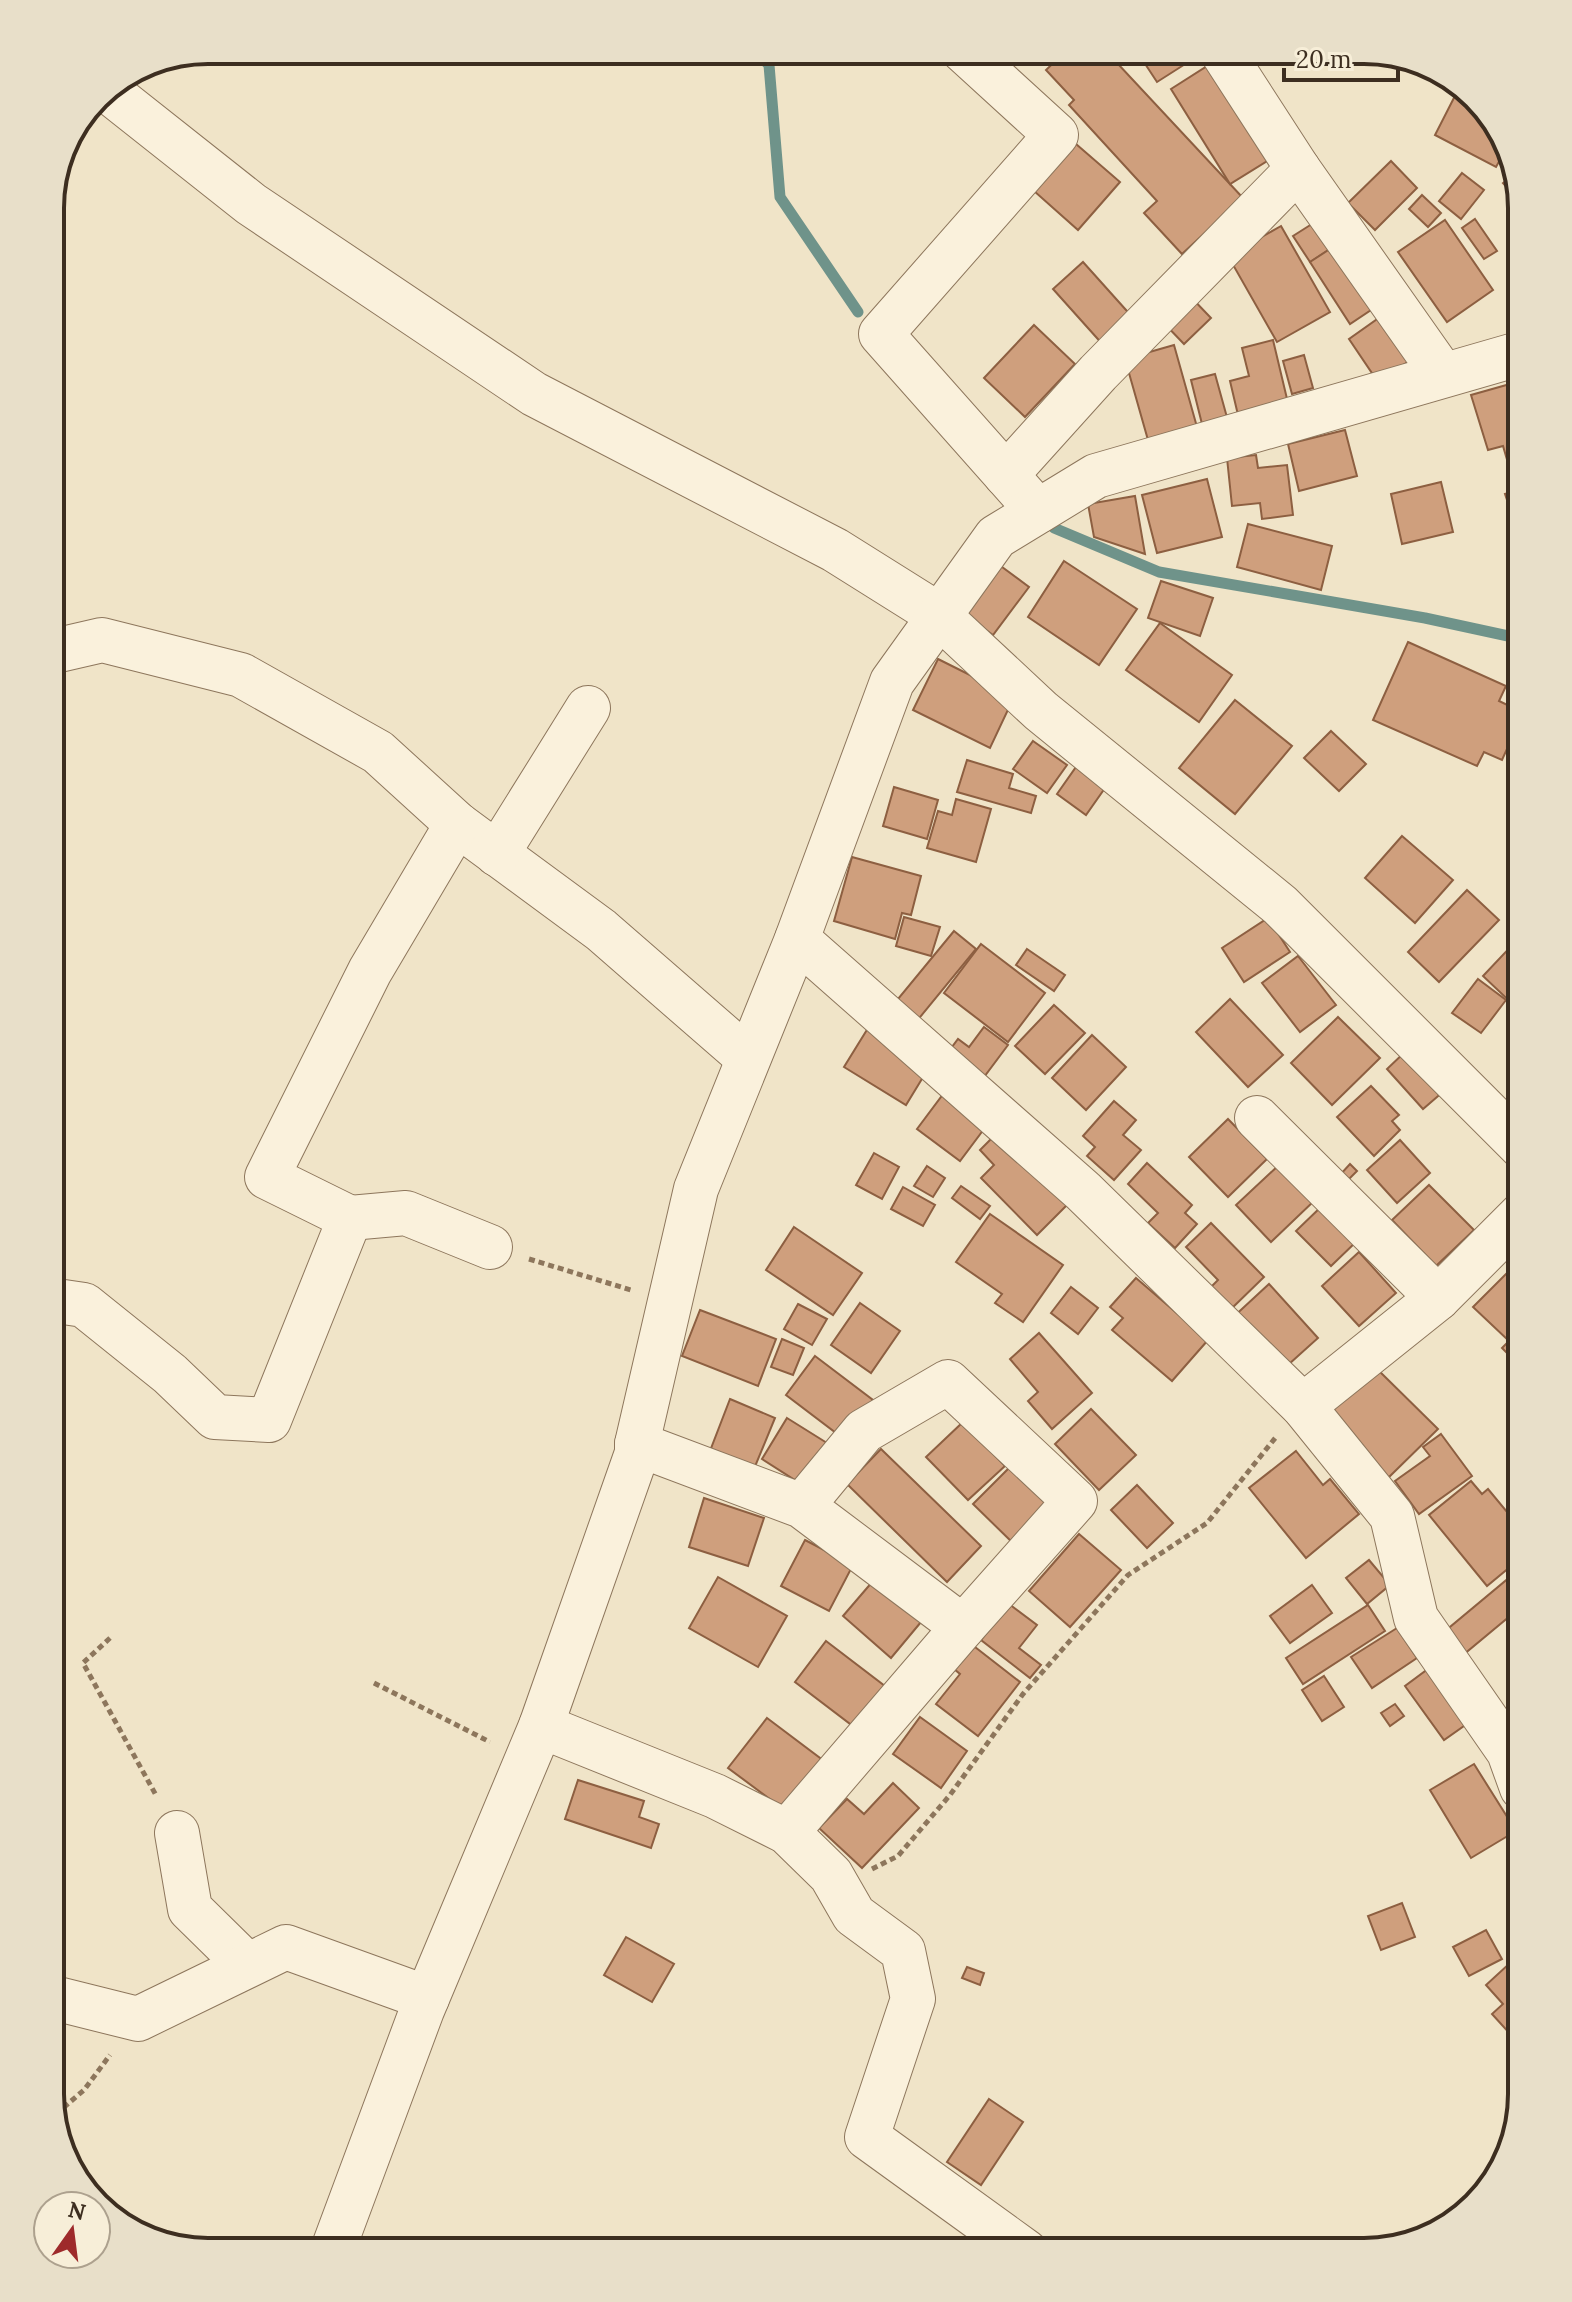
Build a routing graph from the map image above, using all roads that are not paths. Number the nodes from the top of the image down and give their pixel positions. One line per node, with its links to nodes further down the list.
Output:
1 (978, 64): 7 (street)
2 (1230, 64): 4 (street)
3 (116, 97): 9 (street)
4 (1298, 169): 6 (street); 7 (street)
5 (1508, 357): 6 (street)
6 (1443, 375): 8 (street)
7 (1006, 475): 8 (street)
8 (1038, 511): 9 (street)
9 (937, 614): 14 (street); 17 (street)
10 (64, 649): 12 (street)
11 (588, 708): 13 (street)
12 (457, 824): 13 (street); 18 (street)
13 (497, 854): 15 (street)
14 (797, 939): 15 (street); 23 (street)
15 (748, 1058): 24 (street)
16 (1257, 1118): 21 (street)
17 (1508, 1133)
18 (350, 1218): 20 (street); 22 (street)
19 (1508, 1228): 21 (street)
20 (490, 1247)
21 (1438, 1298): 23 (street)
22 (64, 1303)
23 (1303, 1406): 28 (street)
24 (637, 1444): 25 (street); 27 (street)
25 (802, 1506): 26 (street); 26 (street)
26 (963, 1627): 29 (street)
27 (534, 1743): 29 (street); 32 (street)
28 (1508, 1751)
29 (787, 1832): 35 (street)
30 (177, 1833): 31 (street)
31 (246, 1964): 32 (street); 33 (street)
32 (427, 1998): 34 (street)
33 (64, 2000)
34 (337, 2238)
35 (1007, 2238)

